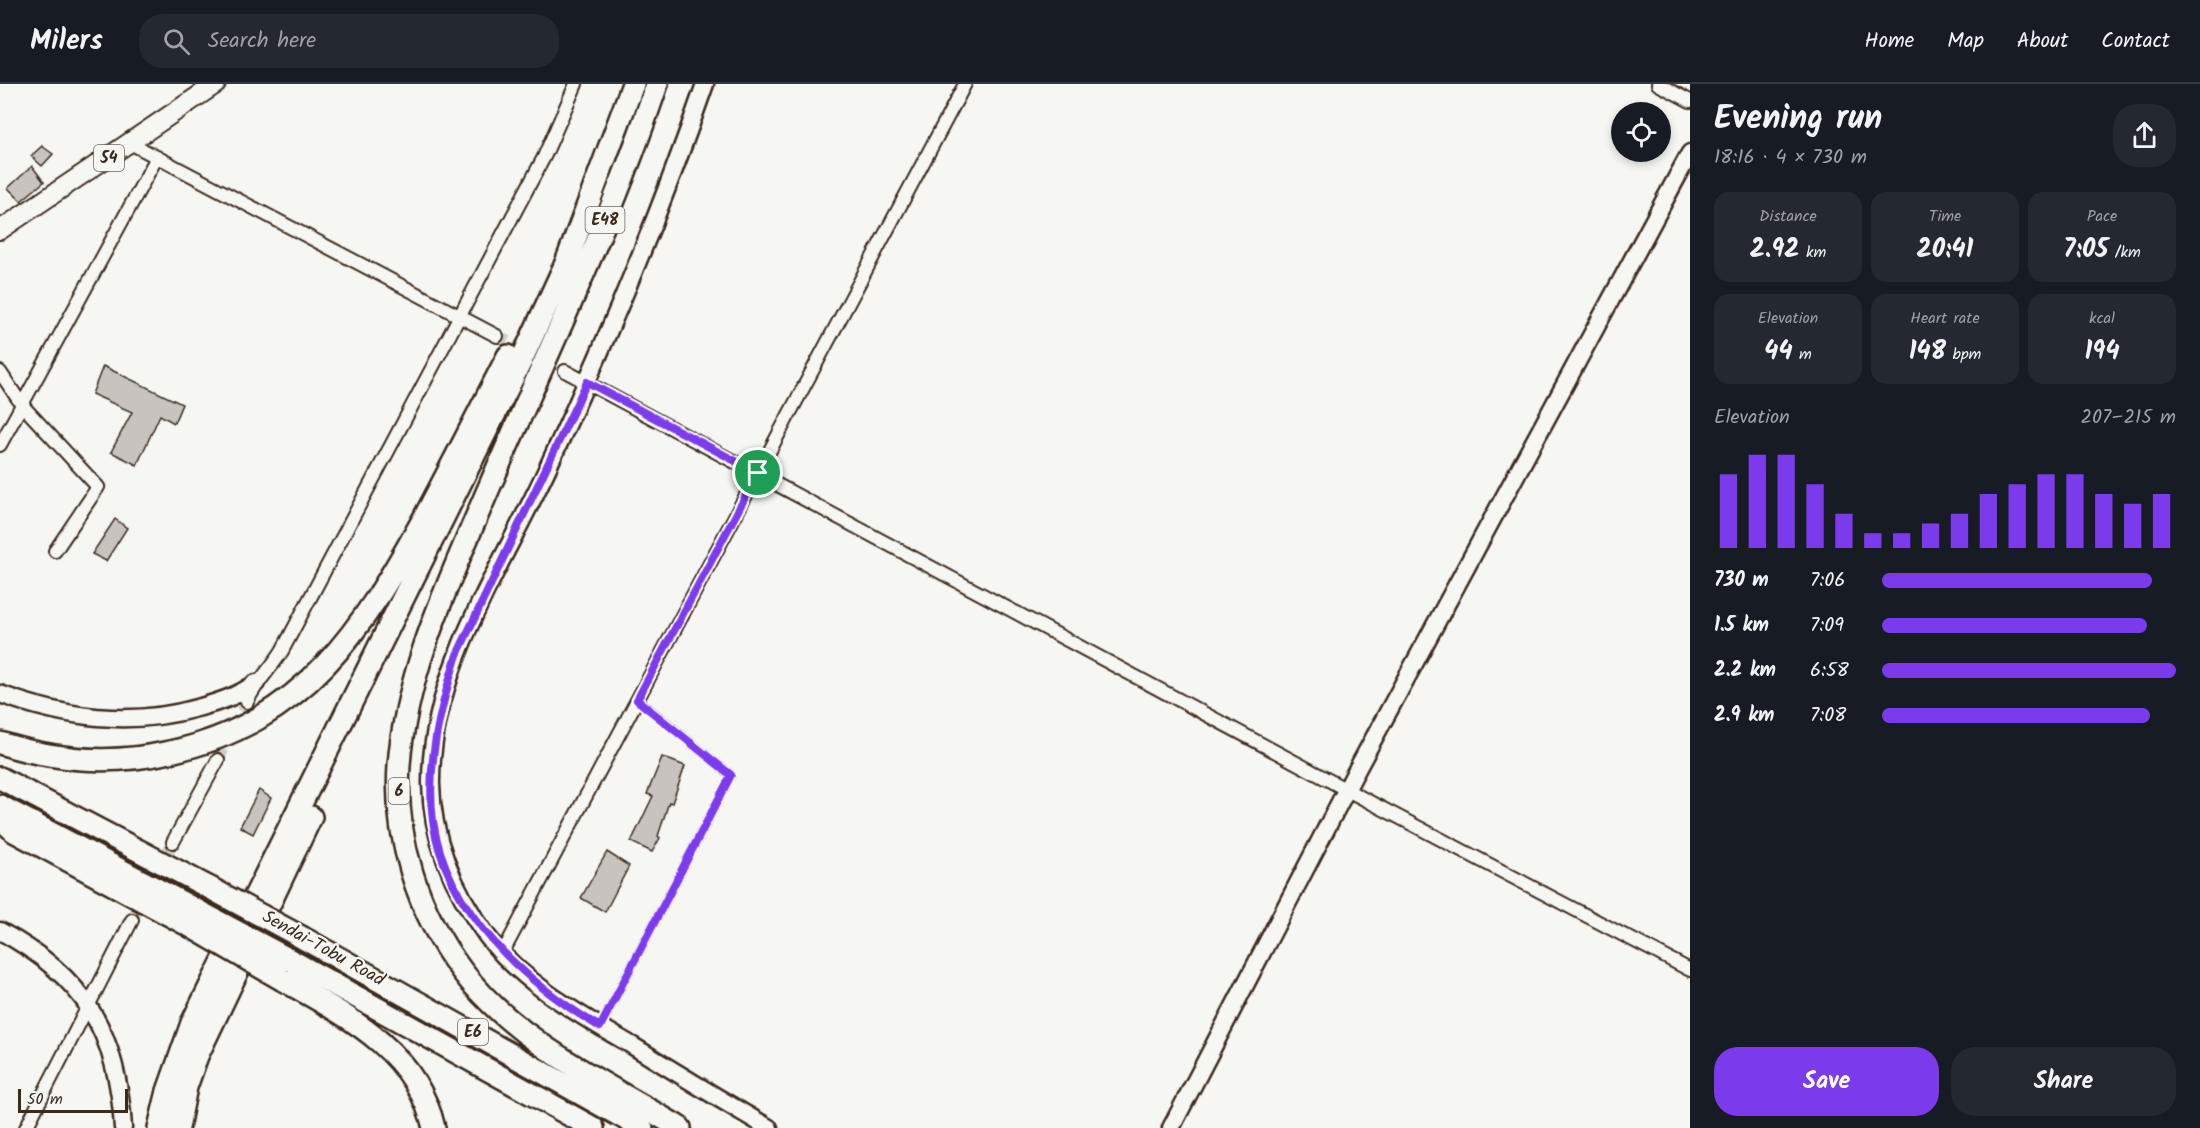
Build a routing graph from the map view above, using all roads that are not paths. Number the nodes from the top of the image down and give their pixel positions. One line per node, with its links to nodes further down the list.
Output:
1 (216, 84): 9 (main road, 54)
2 (576, 84): 14 (street)
3 (633, 84): 12 (highway, E48)
4 (657, 84): 16 (highway, E48)
5 (705, 84): 19 (street)
6 (965, 84): 22 (street)
7 (1658, 84): 8 (street)
8 (1690, 101)
9 (130, 143): 11 (street); 13 (main road, 54)
10 (1690, 153): 31 (street)
11 (157, 157): 14 (street); 20 (street)
12 (583, 212): 28 (highway); 45 (highway)
13 (0, 230)
14 (461, 316): 15 (street); 24 (street)
15 (497, 336)
16 (546, 354): 46 (highway); 50 (highway, 6)
17 (565, 371): 19 (street)
18 (0, 372): 20 (street)
19 (587, 382): 22 (street); 38 (street)
20 (22, 405): 21 (street); 23 (street)
21 (0, 445)
22 (758, 473): 26 (street); 31 (street)
23 (55, 551)
24 (256, 683): 25 (street); 27 (street)
25 (0, 694)
26 (637, 700): 38 (street); 42 (lane)
27 (247, 702)
28 (0, 742)
29 (218, 760): 34 (street)
30 (0, 778): 49 (highway, Sendai-Tobu Road / E6, bridge)
31 (1347, 790): 40 (street); 52 (street)
32 (0, 806): 35 (highway, Sendai-Tobu Road / E6)
33 (0, 818): 35 (highway)
34 (173, 842)
35 (194, 919): 39 (highway, Sendai-Tobu Road / E6, bridge)
36 (132, 920): 41 (street)
37 (0, 931): 41 (street)
38 (503, 952): 42 (street)
39 (287, 970): 47 (highway); 48 (highway, Sendai-Tobu Road / E6)
40 (1690, 970)
41 (90, 1005): 43 (street); 44 (street)
42 (600, 1027): 51 (street)
43 (26, 1128)
44 (123, 1128)
45 (159, 1128)
46 (178, 1128)
47 (434, 1128)
48 (593, 1128)
49 (642, 1128)
50 (680, 1128)
51 (769, 1128)
52 (1171, 1128)

